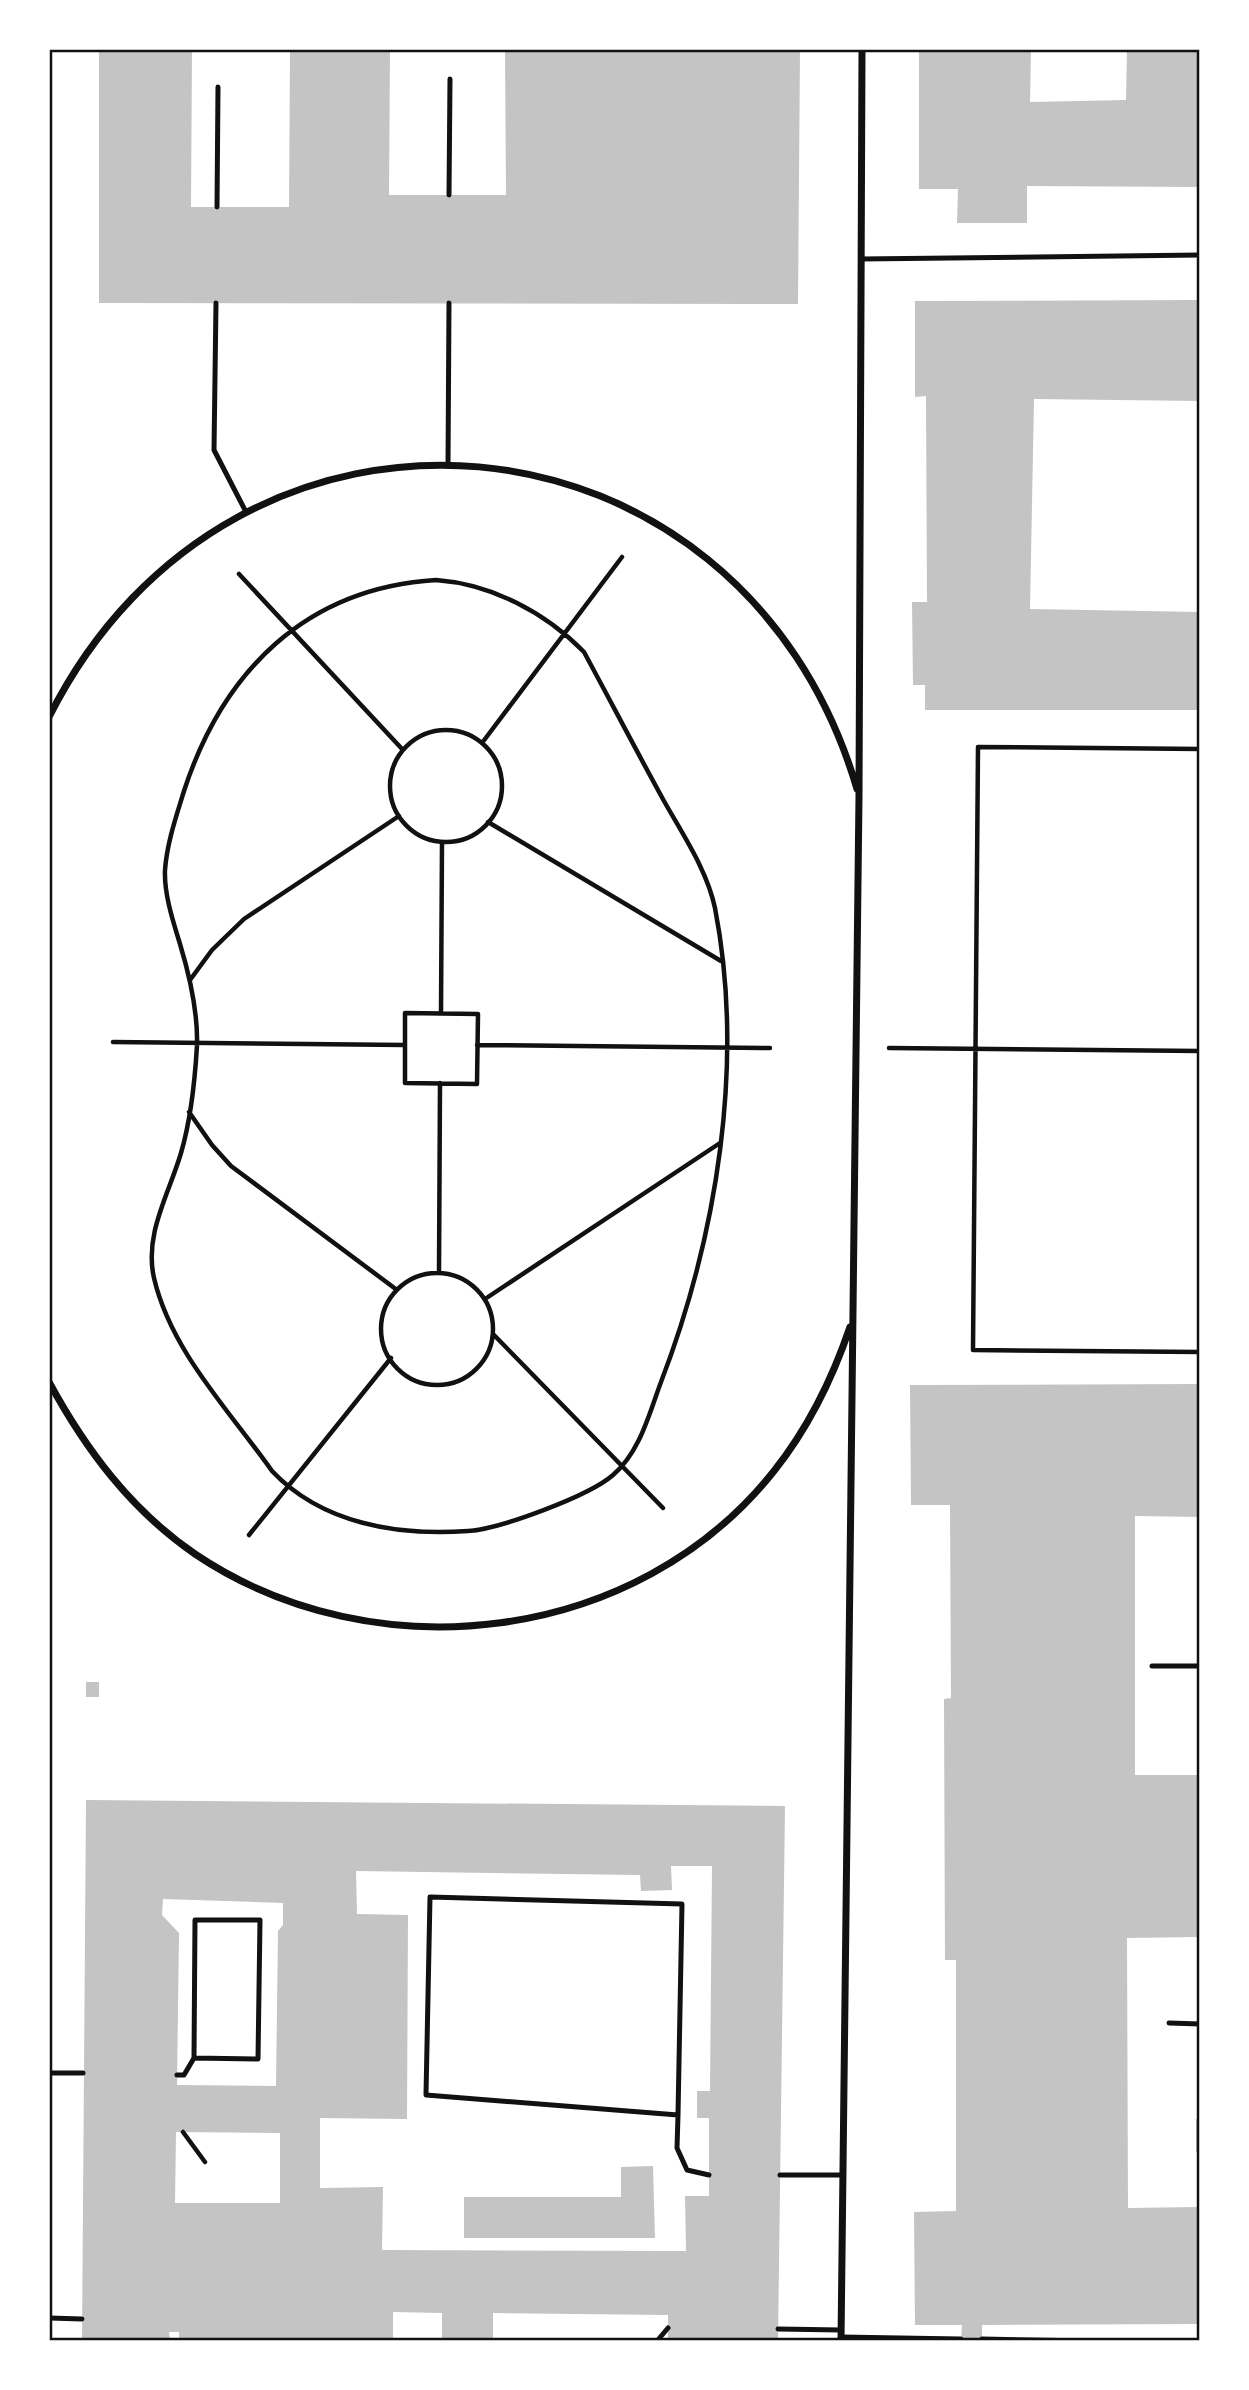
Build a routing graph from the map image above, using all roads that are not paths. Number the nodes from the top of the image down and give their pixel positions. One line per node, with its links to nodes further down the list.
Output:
1 (862, 49): 7 (street)
2 (450, 79): 4 (lane)
3 (218, 87): 5 (lane)
4 (449, 195)
5 (217, 207)
6 (1200, 255): 7 (lane)
7 (861, 258): 13 (street)
8 (216, 303): 11 (lane)
9 (449, 303): 10 (lane)
10 (448, 465): 11 (street); 13 (street)
11 (246, 512): 12 (street)
12 (49, 717)
13 (859, 796): 14 (street)
14 (853, 1320): 15 (street); 27 (street)
15 (49, 1382)
16 (1152, 1666): 17 (lane)
17 (1200, 1666)
18 (1168, 2023): 19 (lane)
19 (1200, 2024)
20 (194, 2058): 20 (lane); 23 (lane)
21 (49, 2073): 22 (lane)
22 (83, 2073)
23 (177, 2075)
24 (678, 2115): 24 (lane); 25 (lane)
25 (709, 2175)
26 (780, 2175): 27 (lane)
27 (843, 2175): 32 (street)
28 (49, 2318): 29 (lane)
29 (82, 2319)
30 (668, 2328): 36 (lane)
31 (778, 2329): 32 (lane)
32 (841, 2336): 33 (lane)
33 (961, 2339)
34 (982, 2339): 35 (lane)
35 (1031, 2340): 37 (lane)
36 (657, 2341)
37 (1088, 2341)

